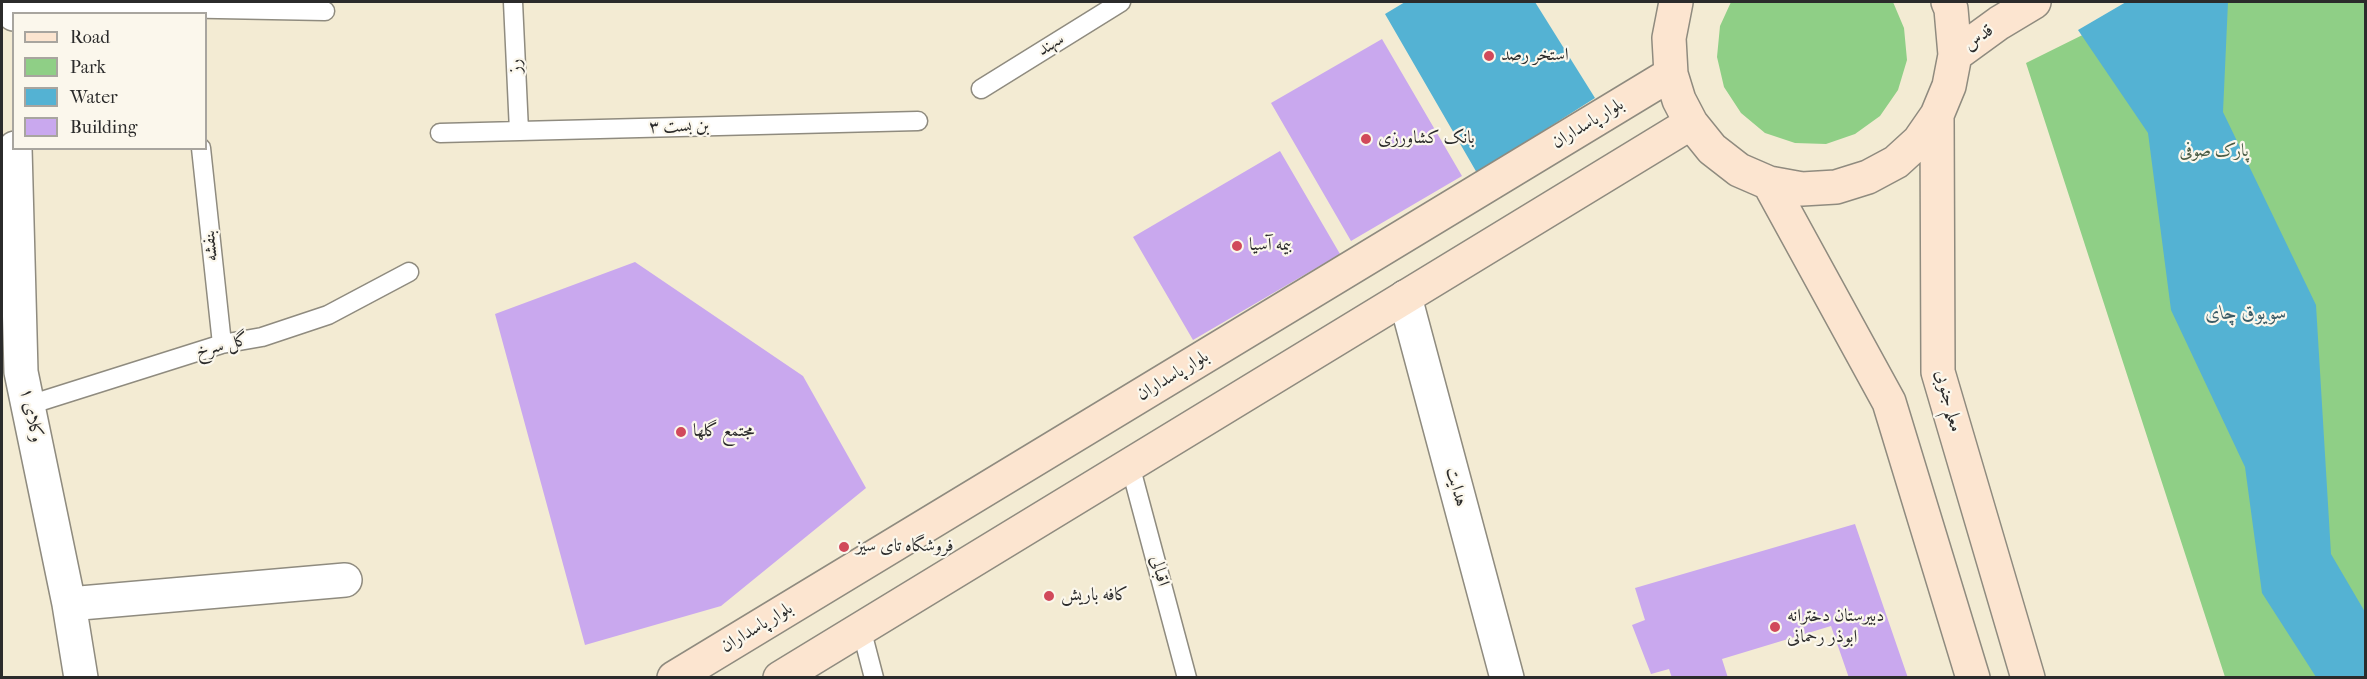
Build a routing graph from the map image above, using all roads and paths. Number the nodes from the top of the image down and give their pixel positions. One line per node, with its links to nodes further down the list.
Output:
1 (513, 2): 15 (lane, رز)
2 (1121, 2): 11 (lane, سهند)
3 (1676, 2): 10 (street)
4 (1948, 2): 9 (street)
5 (2034, 2): 9 (street, قدس)
6 (11, 6): 7 (lane)
7 (187, 7): 8 (lane)
8 (325, 11)
9 (1955, 55): 12 (street)
10 (1671, 74): 14 (street); 31 (street, بلوار پاسداران)
11 (981, 89)
12 (1937, 115): 20 (street); 37 (street, معلم جنوبی)
13 (918, 121): 15 (lane, بن بست ۳)
14 (1691, 123): 20 (street); 22 (street)
15 (519, 131): 16 (lane, بن بست ۳)
16 (440, 133)
17 (15, 150): 19 (street, وکلای ۱)
18 (201, 150): 23 (lane, بنفشه)
19 (8, 180): 24 (street, وکلای ۱)
20 (1769, 183): 36 (street)
21 (408, 272): 23 (lane, گل سرخ)
22 (1405, 297): 26 (street); 35 (street, هدایت)
23 (222, 344): 25 (lane, گل سرخ)
24 (11, 374): 25 (street, وکلای ۱)
25 (29, 405): 28 (street, وکلای ۱)
26 (1130, 465): 29 (street); 34 (lane, اقبالی)
27 (345, 580): 28 (street)
28 (69, 604): 30 (street, وکلای ۱)
29 (861, 628): 32 (street); 33 (lane)
30 (81, 678)
31 (674, 678)
32 (780, 678)
33 (874, 678)
34 (1187, 678)
35 (1507, 678)
36 (1973, 678)
37 (2028, 678)

